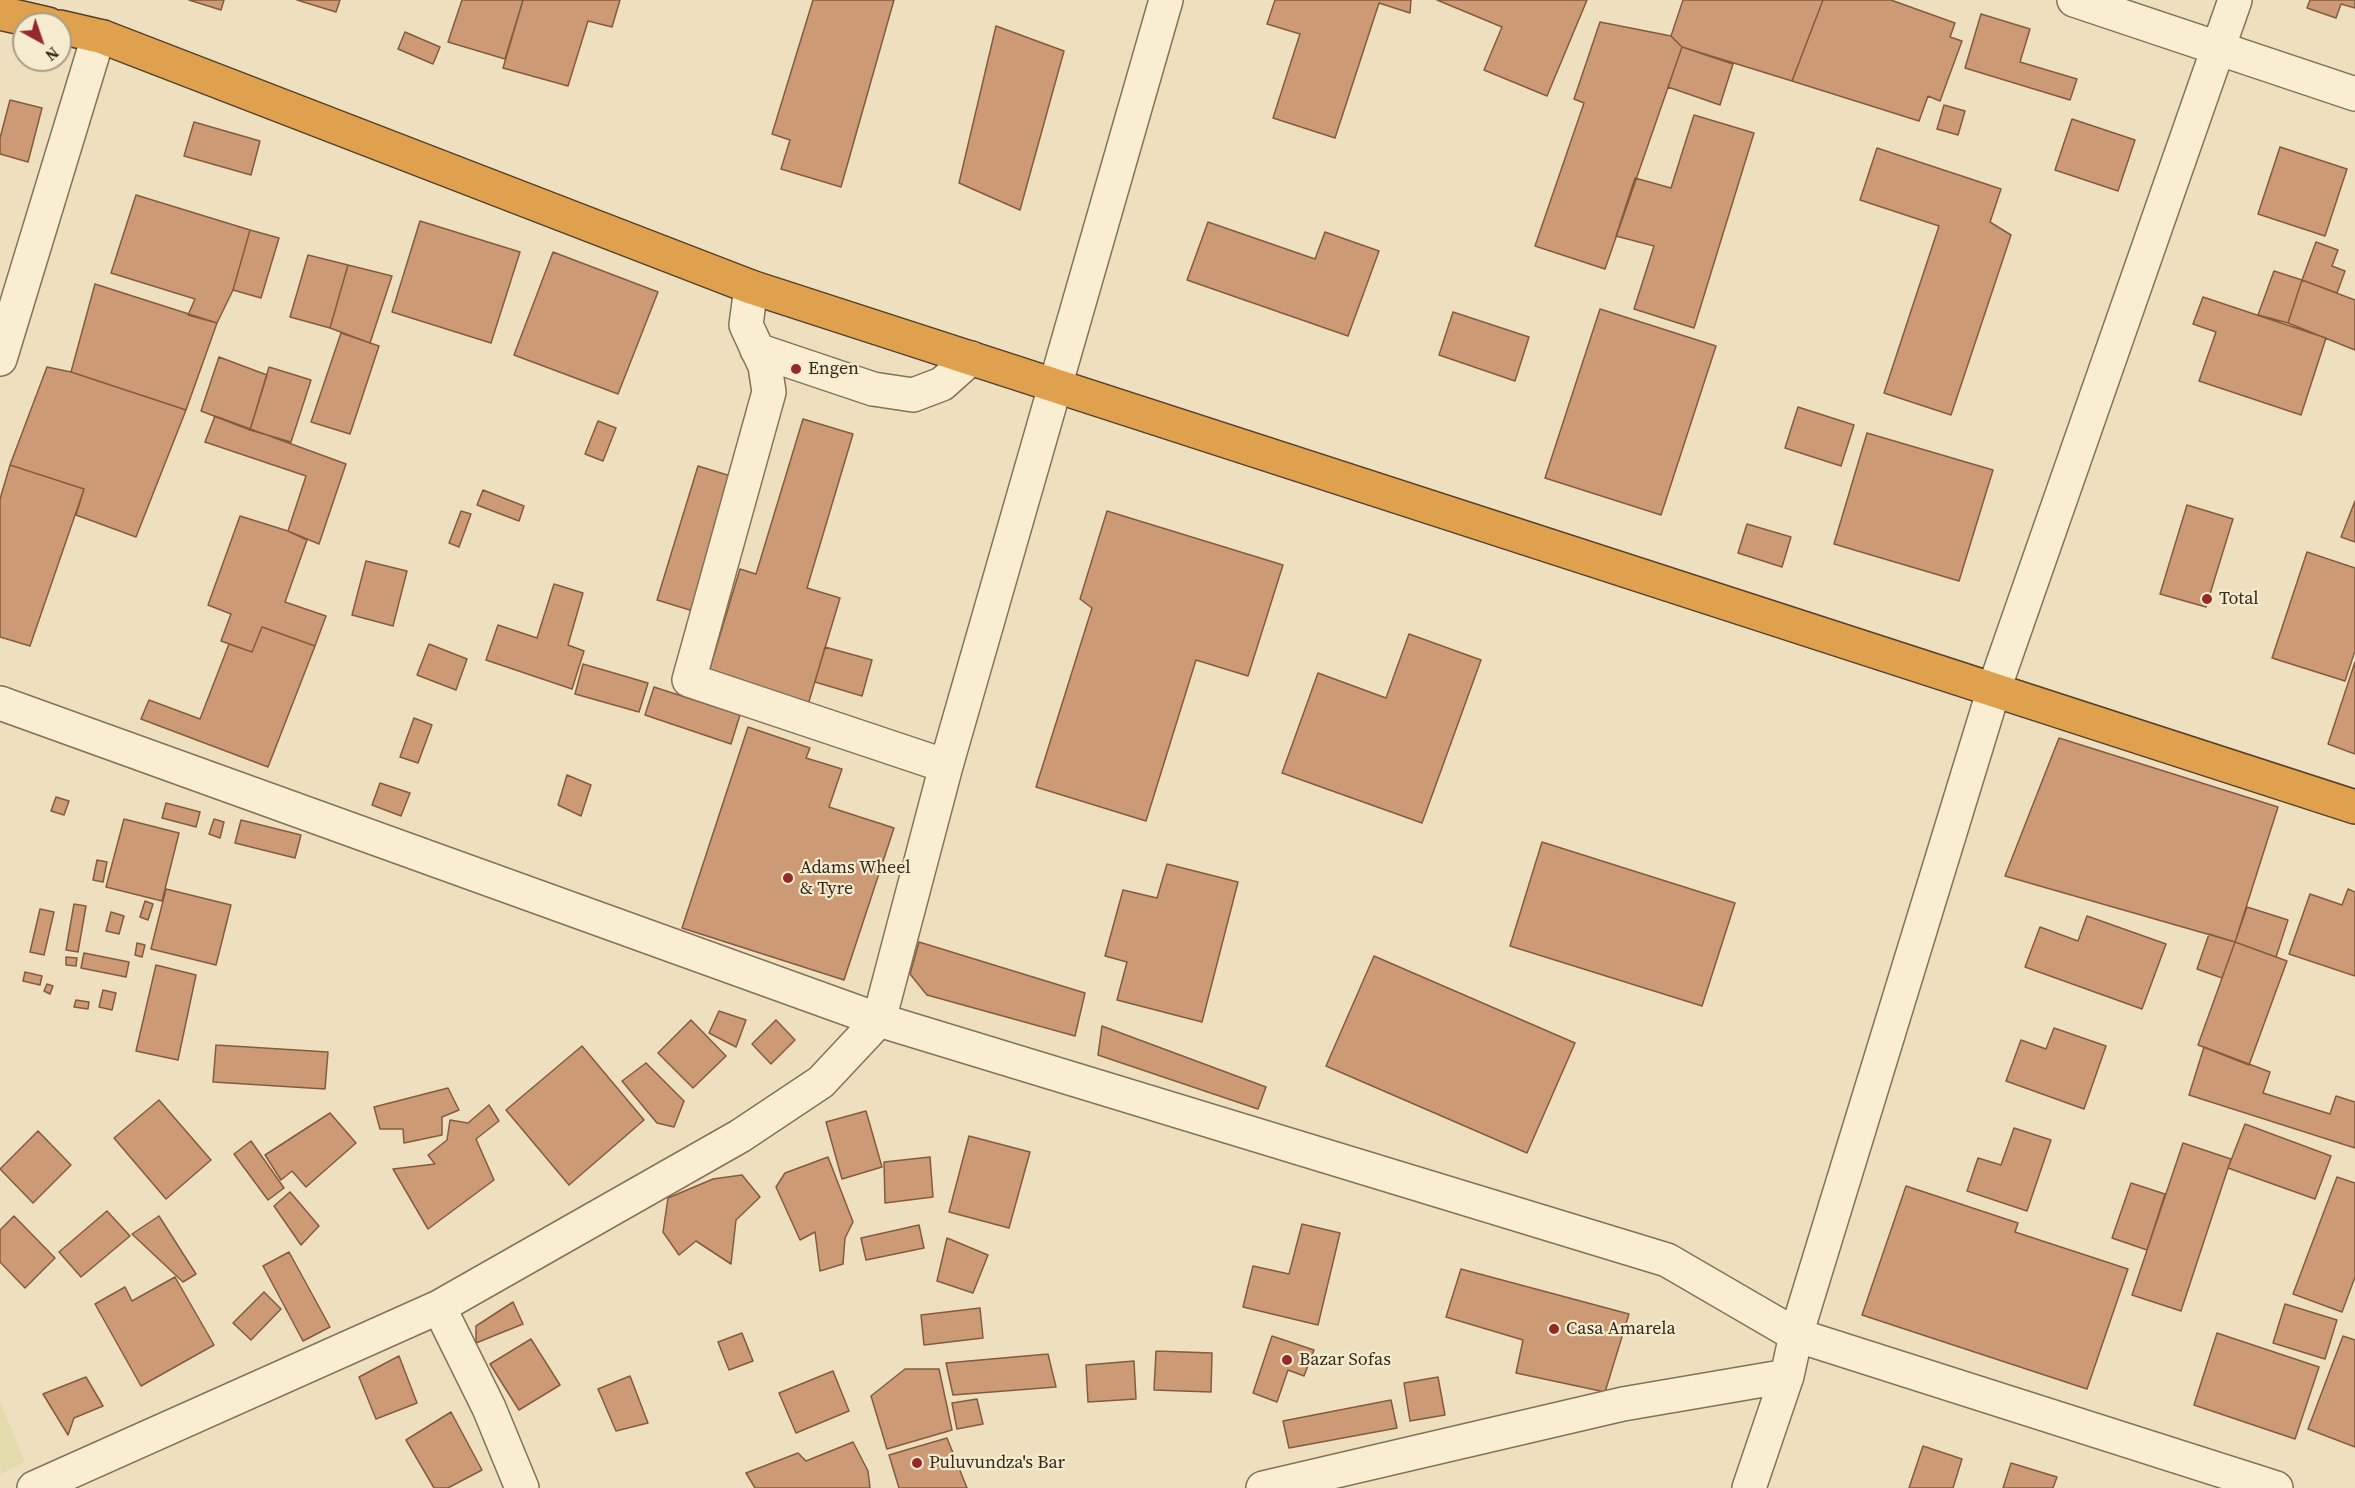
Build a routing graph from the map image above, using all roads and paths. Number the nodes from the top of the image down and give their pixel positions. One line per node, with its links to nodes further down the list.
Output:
1 (1166, 0): 12 (street)
2 (2074, 0): 6 (street)
3 (2235, 0): 6 (street)
4 (72, 30): 5 (highway)
5 (103, 37): 8 (highway); 11 (street)
6 (2219, 49): 7 (street); 13 (street)
7 (2355, 94)
8 (751, 287): 9 (street); 10 (highway)
9 (757, 350): 10 (street); 15 (street)
10 (971, 358): 12 (highway)
11 (0, 359)
12 (1056, 385): 13 (highway); 15 (street)
13 (1994, 689): 16 (highway); 19 (street)
14 (0, 703): 17 (street)
15 (946, 766): 17 (street)
16 (2355, 807)
17 (879, 1020): 18 (street); 19 (street)
18 (439, 1307): 21 (street); 22 (street)
19 (1796, 1335): 20 (street); 25 (street)
20 (1787, 1376): 23 (street); 24 (street)
21 (34, 1488)
22 (522, 1488)
23 (1263, 1488)
24 (1749, 1488)
25 (2276, 1488)

